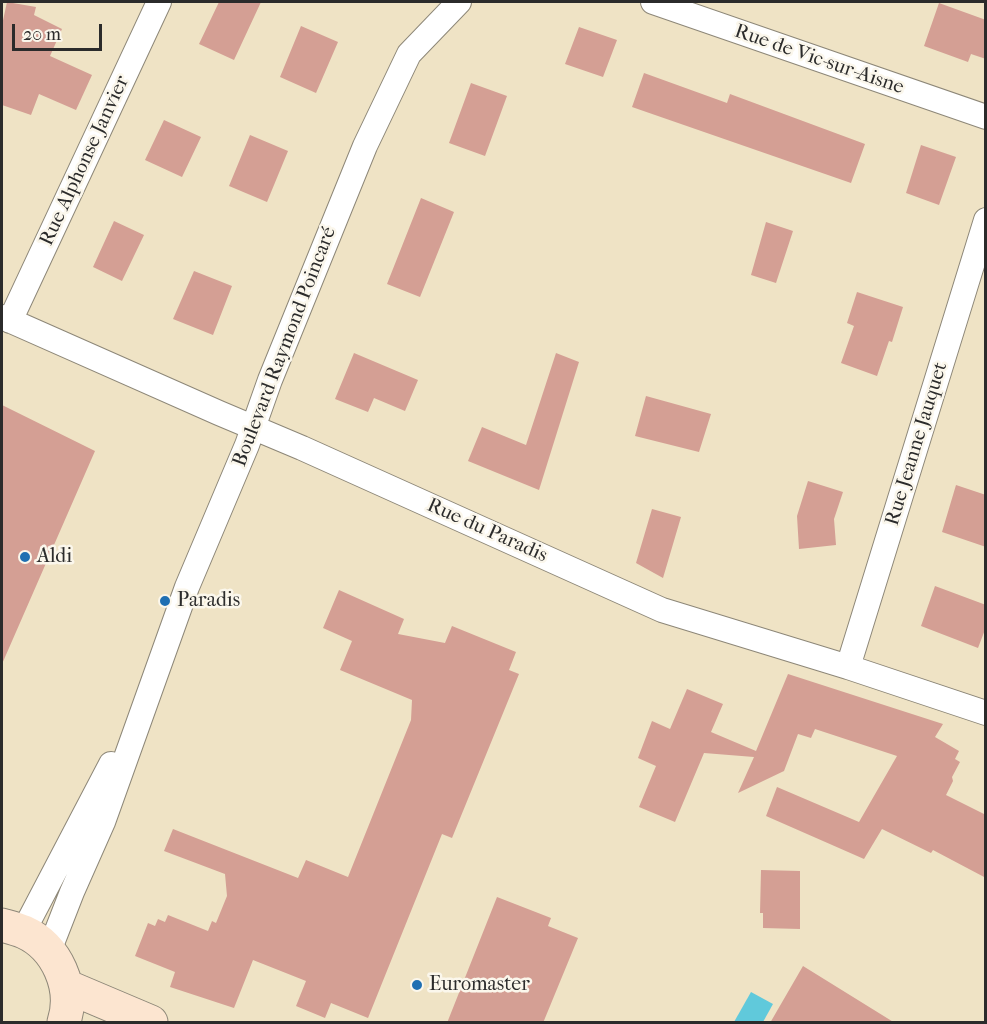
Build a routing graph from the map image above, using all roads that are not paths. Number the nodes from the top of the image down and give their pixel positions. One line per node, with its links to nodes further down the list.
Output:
1 (159, 2): 6 (street, Rue Alphonse Janvier)
2 (459, 2): 7 (street, Boulevard Raymond Poincaré)
3 (653, 2): 4 (street, Rue de Vic-sur-Aisne)
4 (986, 117)
5 (986, 220): 8 (street, Rue Jeanne Jauquet)
6 (6, 319): 7 (street, Rue du Paradis)
7 (253, 428): 8 (street, Rue du Paradis); 9 (street, Boulevard Raymond Poincaré)
8 (848, 667): 10 (street, Rue du Paradis)
9 (142, 710): 11 (street, Boulevard Raymond Poincaré); 11 (street, Boulevard Raymond Poincaré)
10 (986, 713)
11 (25, 936): 12 (main road)
12 (66, 986): 13 (main road); 14 (main road)
13 (64, 1023)
14 (151, 1023)

